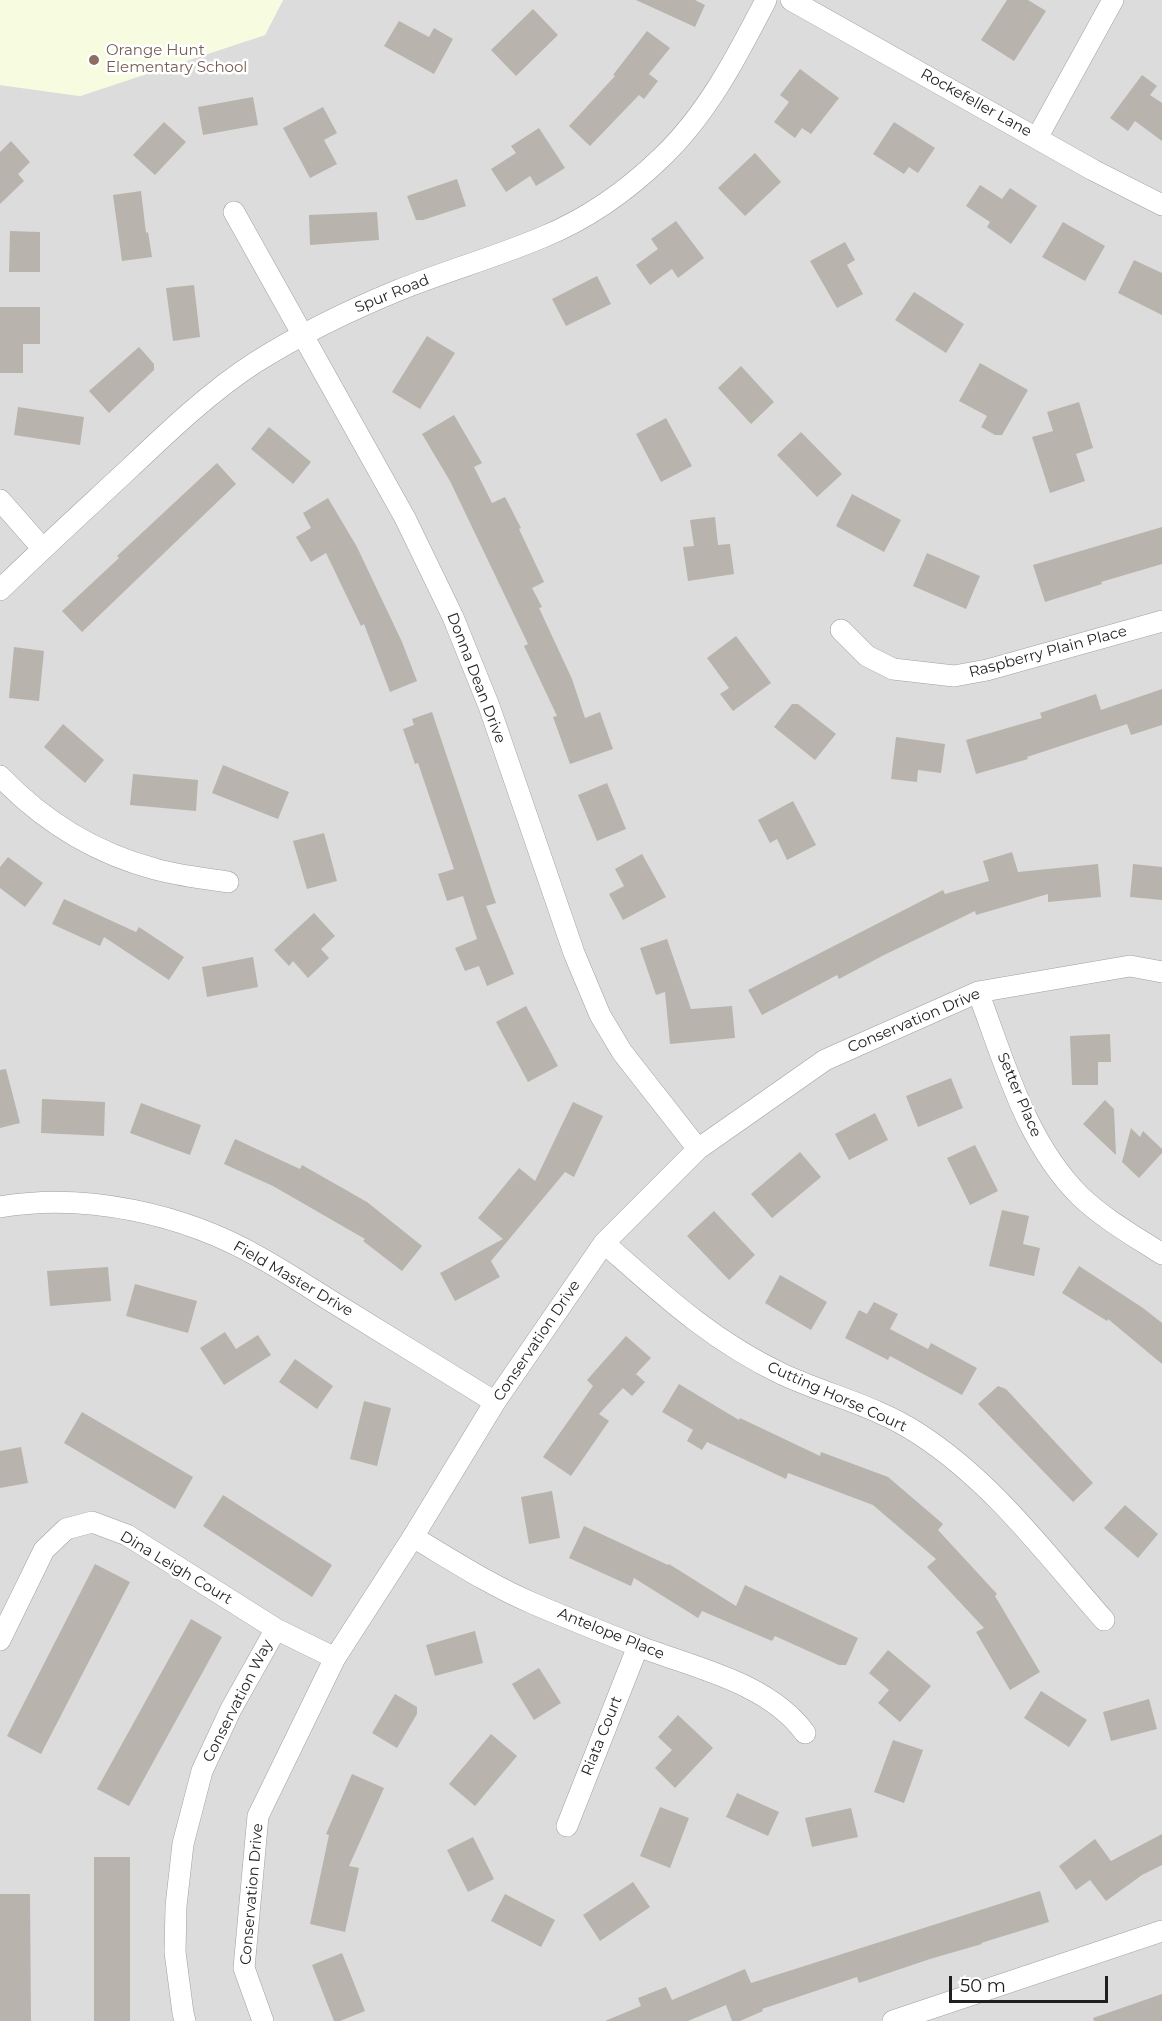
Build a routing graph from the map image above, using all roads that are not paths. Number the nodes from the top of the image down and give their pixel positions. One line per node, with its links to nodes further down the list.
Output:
1 (766, 0): 7 (street, Spur Road)
2 (790, 0): 4 (street, Rockefeller Lane)
3 (1113, 0): 4 (street)
4 (1037, 138): 5 (street, Rockefeller Lane)
5 (1162, 205)
6 (234, 212): 7 (street, Donna Dean Drive)
7 (303, 336): 9 (street, Spur Road); 17 (street, Donna Dean Drive)
8 (0, 500): 9 (street)
9 (43, 549): 10 (street, Spur Road)
10 (0, 590)
11 (1162, 621): 12 (street, Raspberry Plain Place)
12 (841, 630)
13 (0, 776): 14 (street)
14 (228, 882)
15 (1162, 972): 16 (street, Conservation Drive)
16 (978, 992): 17 (street, Conservation Drive); 20 (street, Setter Place)
17 (698, 1149): 19 (street, Conservation Drive)
18 (0, 1207): 21 (street, Field Master Drive)
19 (604, 1243): 21 (street, Conservation Drive); 23 (street, Cutting Horse Court)
20 (1162, 1254)
21 (495, 1402): 22 (street, Conservation Drive)
22 (413, 1537): 26 (street, Antelope Place); 27 (street, Conservation Drive)
23 (1104, 1620)
24 (276, 1629): 25 (street, Dina Leigh Court); 27 (street, Dina Leigh Court); 31 (street, Conservation Way)
25 (0, 1640)
26 (638, 1646): 28 (street, Antelope Place); 29 (street, Riata Court)
27 (335, 1658): 32 (street, Conservation Drive)
28 (805, 1733)
29 (567, 1826)
30 (1162, 1931): 33 (street)
31 (185, 2021)
32 (263, 2021)
33 (893, 2021)

